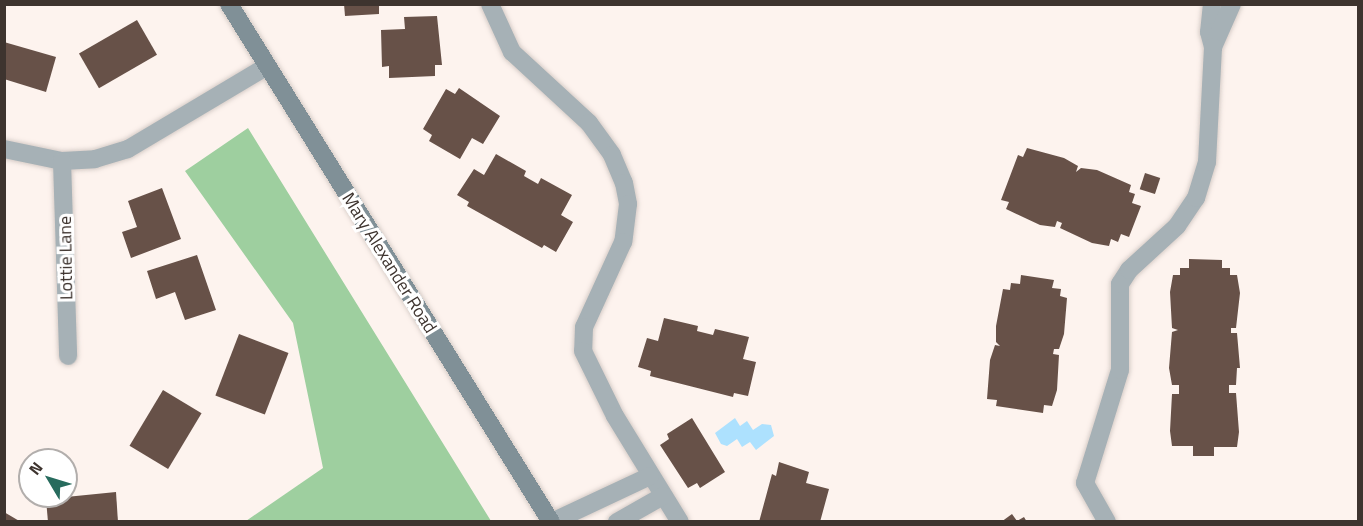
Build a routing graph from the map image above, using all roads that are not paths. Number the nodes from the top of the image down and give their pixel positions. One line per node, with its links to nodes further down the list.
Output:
1 (229, 4): 6 (street, Mary Alexander Road)
2 (490, 4): 10 (street)
3 (1212, 4): 5 (street)
4 (1232, 4): 5 (street)
5 (1213, 47): 15 (street)
6 (267, 66): 8 (street); 12 (street, Mary Alexander Road)
7 (4, 149): 8 (street)
8 (62, 161): 9 (street, Lottie Lane)
9 (68, 356)
10 (650, 476): 11 (street); 12 (street)
11 (663, 496): 13 (street); 14 (street)
12 (552, 522)
13 (616, 522)
14 (680, 522)
15 (1107, 522)

